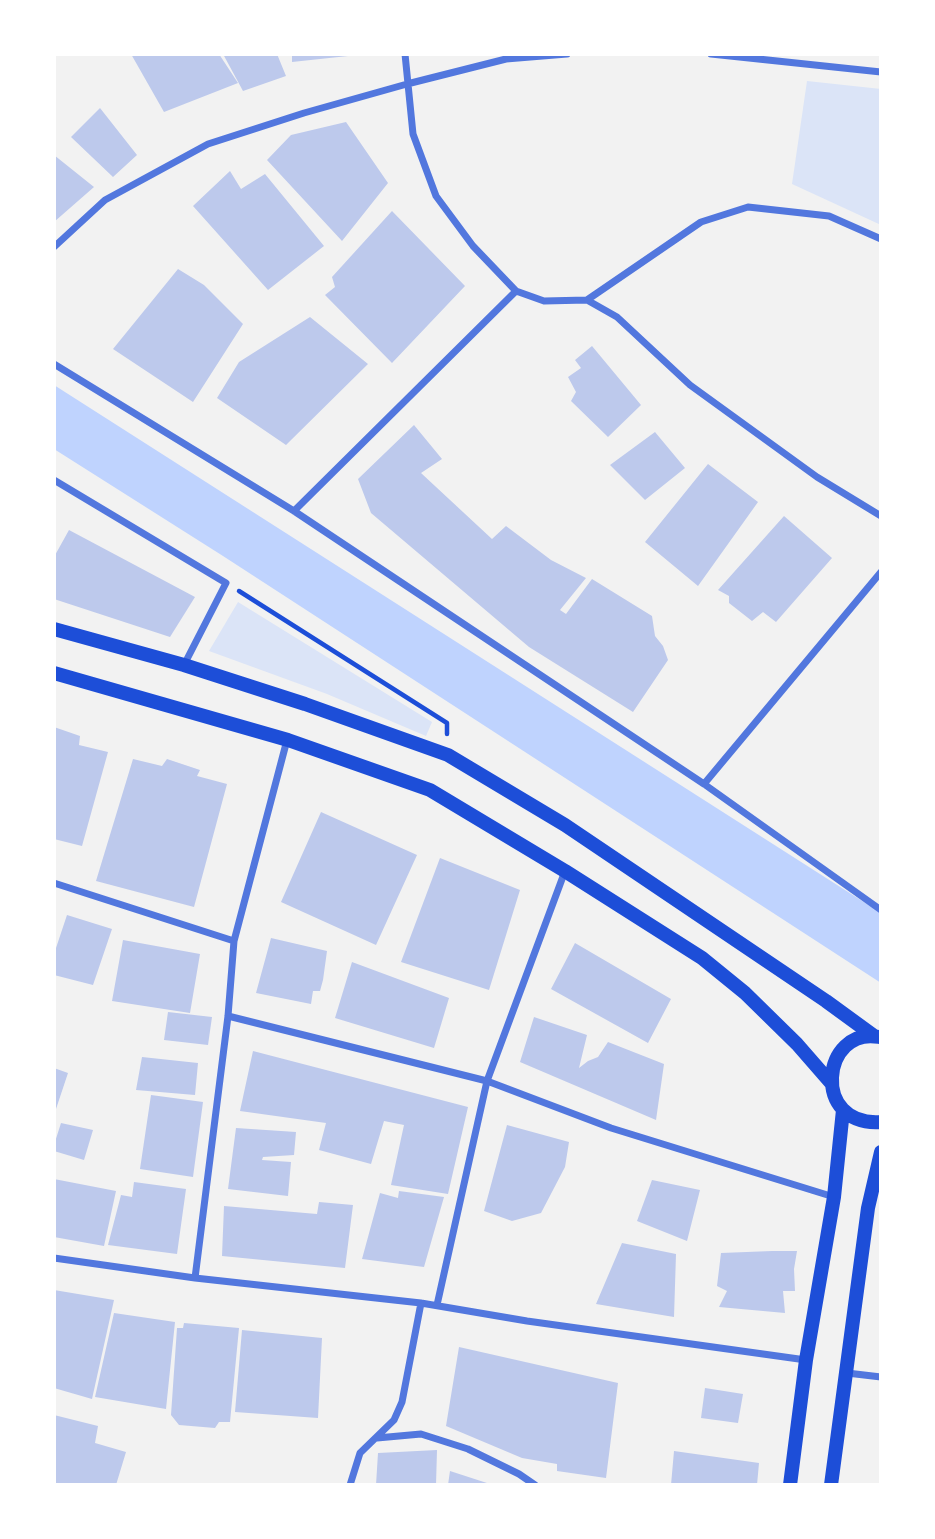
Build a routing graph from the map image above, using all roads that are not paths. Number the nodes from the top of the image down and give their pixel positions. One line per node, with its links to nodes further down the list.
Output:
1 (405, 54): 5 (street)
2 (567, 54): 5 (street)
3 (711, 54): 4 (street)
4 (881, 72)
5 (407, 84): 7 (street); 8 (street)
6 (881, 239): 9 (street)
7 (54, 247)
8 (516, 291): 9 (street); 12 (street)
9 (587, 300): 13 (street)
10 (54, 364): 12 (street)
11 (54, 480): 16 (street)
12 (294, 511): 19 (street)
13 (881, 516)
14 (881, 572): 19 (street)
15 (54, 629): 16 (main road)
16 (184, 665): 25 (main road)
17 (54, 673): 18 (main road)
18 (288, 740): 20 (main road); 23 (street)
19 (704, 784): 22 (street)
20 (565, 871): 26 (street); 27 (main road)
21 (54, 883): 23 (street)
22 (881, 910)
23 (234, 941): 24 (street)
24 (228, 1016): 26 (street); 33 (street)
25 (877, 1037): 27 (main road)
26 (486, 1081): 31 (street); 35 (street)
27 (831, 1083): 28 (main road)
28 (843, 1110): 29 (main road); 31 (main road)
29 (881, 1122)
30 (881, 1152): 37 (main road)
31 (834, 1197): 36 (main road)
32 (54, 1258): 33 (street)
33 (195, 1278): 34 (street)
34 (421, 1303): 35 (street); 39 (street)
35 (437, 1306): 36 (street)
36 (806, 1360): 42 (main road)
37 (846, 1373): 38 (street); 43 (main road)
38 (881, 1377)
39 (377, 1438): 40 (street); 41 (street)
40 (350, 1485)
41 (535, 1485)
42 (790, 1485)
43 (831, 1485)

